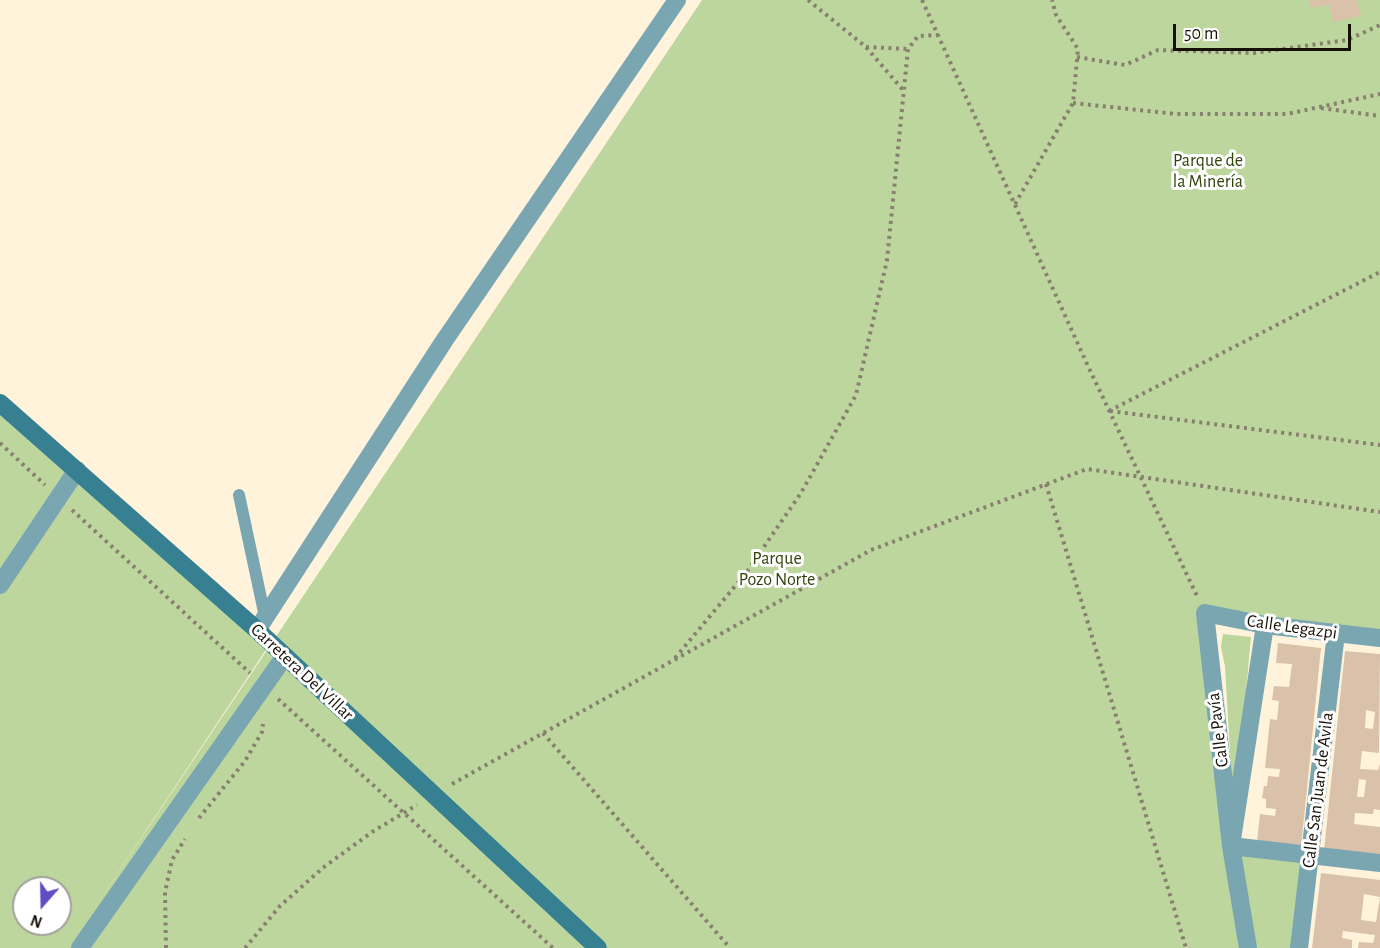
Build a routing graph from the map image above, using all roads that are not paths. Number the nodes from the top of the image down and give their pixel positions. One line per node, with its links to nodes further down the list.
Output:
1 (676, 0): 7 (street)
2 (0, 403): 3 (street, Carretera Del Villar)
3 (77, 470): 5 (street); 7 (street, Carretera Del Villar)
4 (239, 495): 7 (lane)
5 (0, 585)
6 (1205, 613): 8 (street, Calle Legazpi); 12 (street, Calle Pavía)
7 (261, 623): 11 (street, Carretera Del Villar)
8 (1265, 625): 9 (street, Calle Legazpi); 12 (street, Calle Pavía)
9 (1336, 633): 10 (street, Calle Legazpi); 13 (street, Calle San Juan de Avila)
10 (1380, 638)
11 (285, 656): 15 (street); 16 (street, Carretera Del Villar)
12 (1231, 846): 13 (street); 17 (street, Calle Pavía)
13 (1310, 855): 14 (street); 18 (street, Calle San Juan de Avila)
14 (1380, 863)
15 (80, 948)
16 (598, 948)
17 (1248, 948)
18 (1299, 948)

